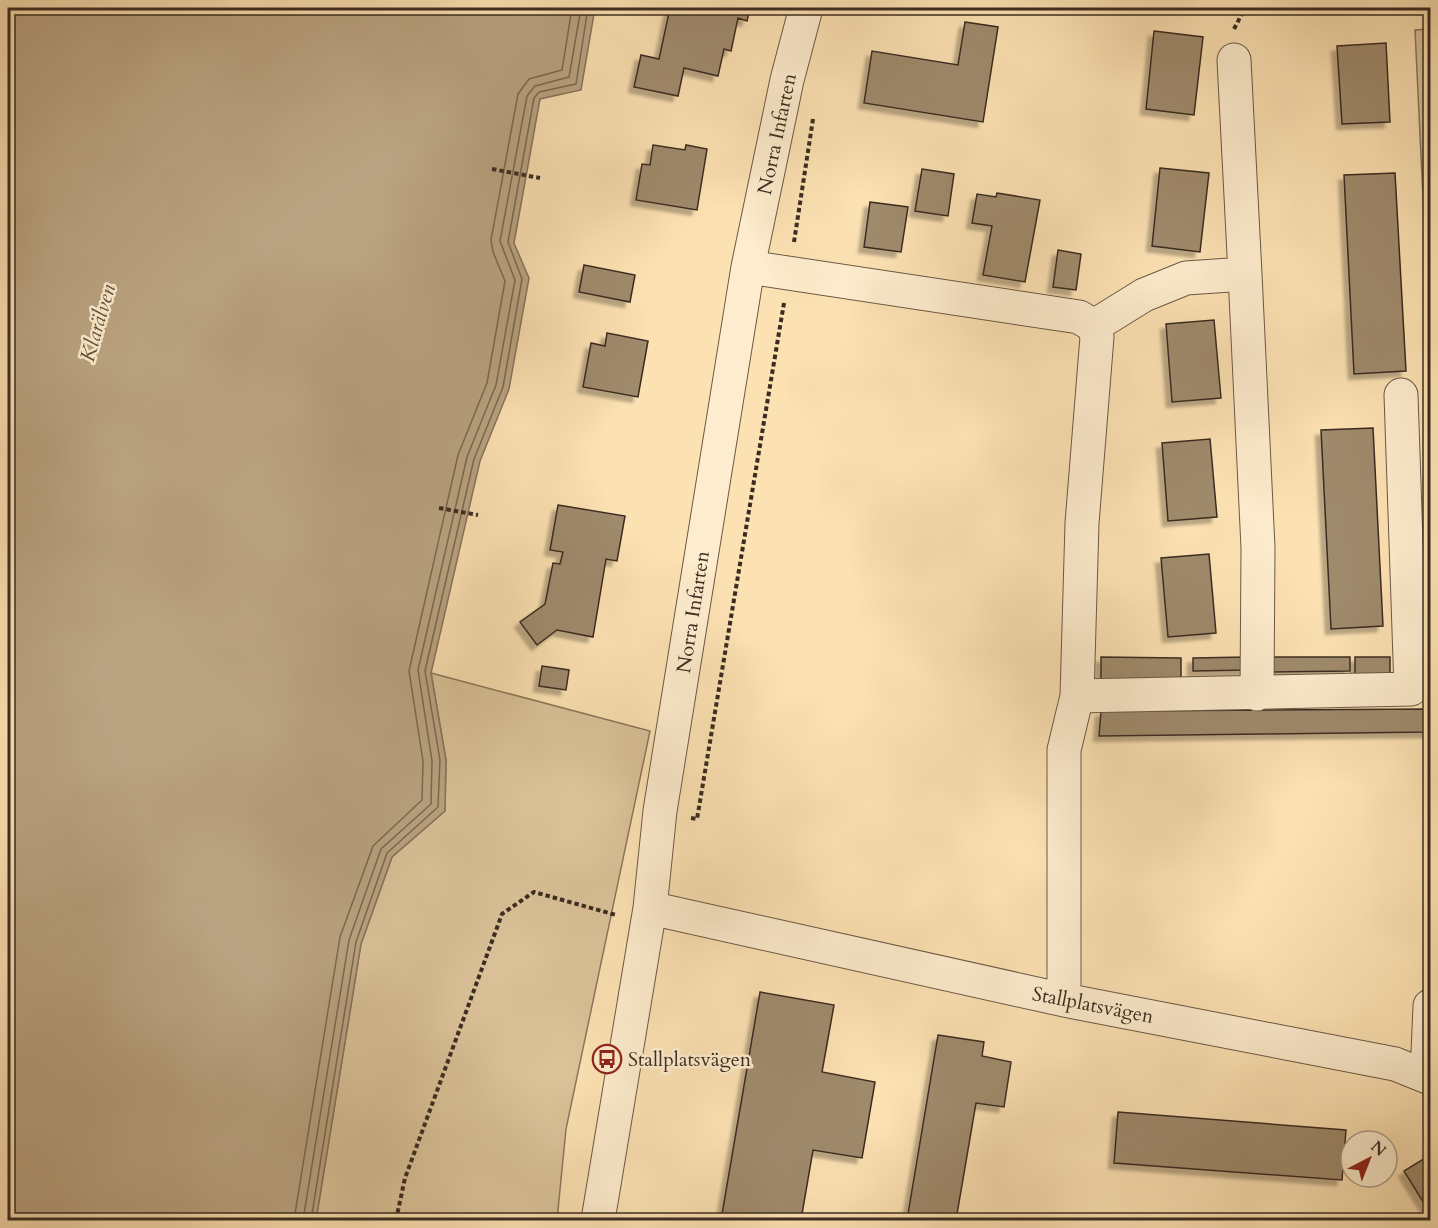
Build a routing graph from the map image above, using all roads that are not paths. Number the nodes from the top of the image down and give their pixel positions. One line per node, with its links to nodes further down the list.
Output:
1 (806, 8): 3 (street, Norra Infarten)
2 (1234, 60): 4 (street)
3 (748, 267): 5 (street); 9 (street, Norra Infarten)
4 (1245, 274): 5 (street); 7 (street)
5 (1094, 326): 8 (street)
6 (1401, 395): 7 (street)
7 (1257, 694): 8 (street)
8 (1077, 696): 10 (street)
9 (650, 908): 10 (street, Stallplatsvägen); 13 (street, Norra Infarten)
10 (1064, 1000): 12 (street, Stallplatsvägen)
11 (1431, 1006): 12 (street)
12 (1429, 1077)
13 (598, 1221)

